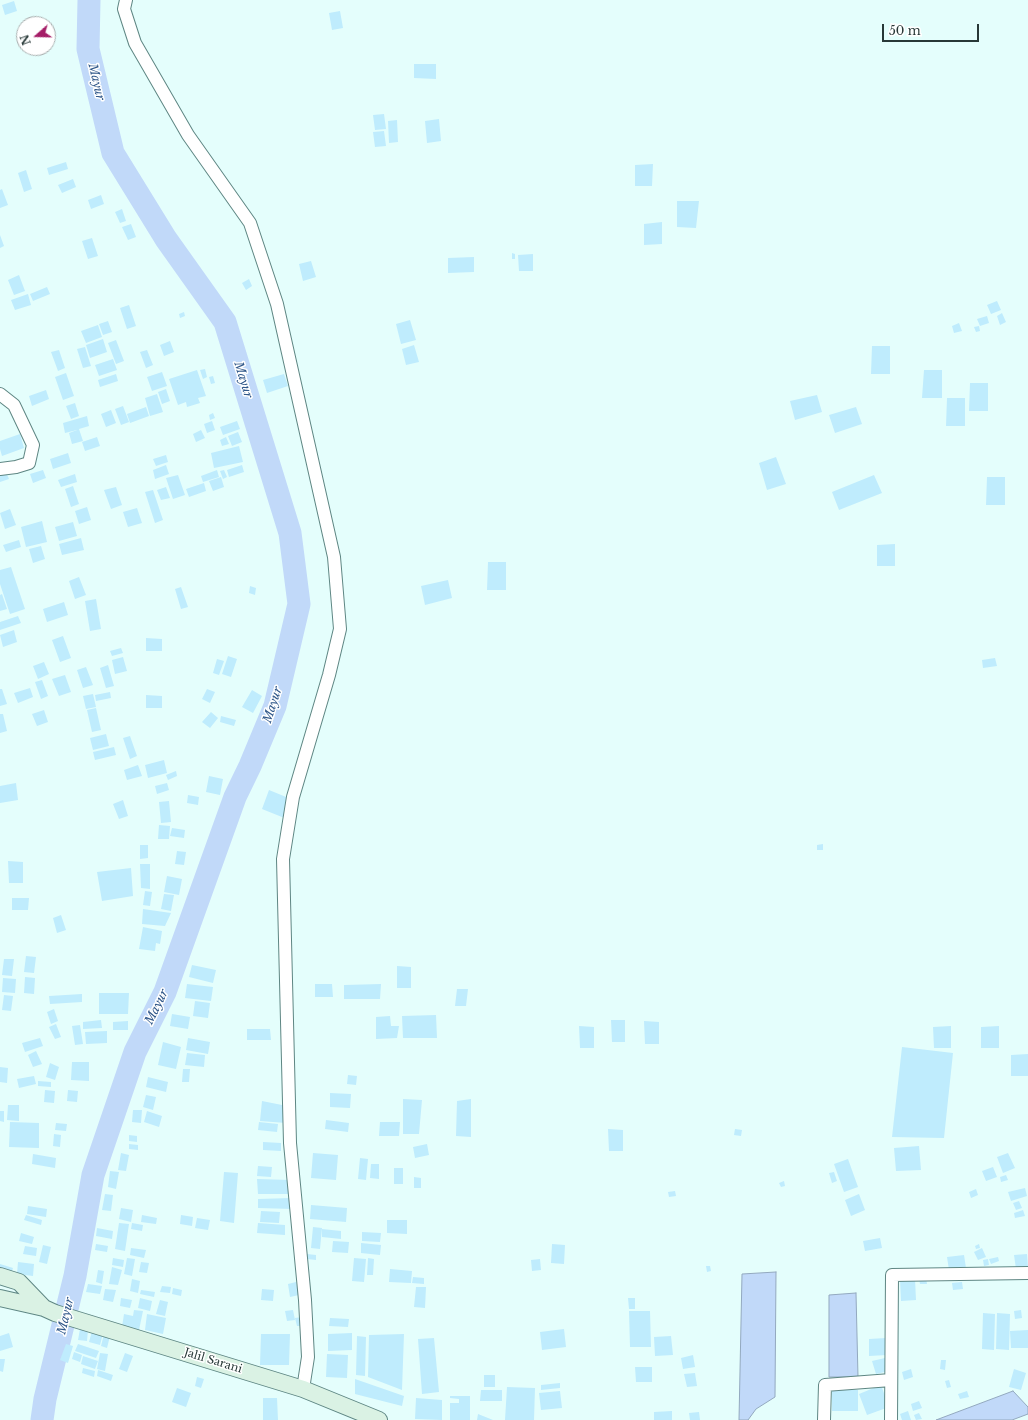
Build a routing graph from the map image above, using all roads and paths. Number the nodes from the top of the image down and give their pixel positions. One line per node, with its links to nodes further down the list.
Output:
1 (126, 0): 9 (street)
2 (0, 394): 3 (street)
3 (0, 469)
4 (1028, 1273): 8 (street)
5 (0, 1276): 7 (main road, Jalil Sarani)
6 (0, 1298): 7 (main road, Jalil Sarani)
7 (49, 1310): 9 (main road, Jalil Sarani)
8 (892, 1380): 11 (street); 12 (street)
9 (303, 1388): 10 (main road, Jalil Sarani)
10 (379, 1420)
11 (824, 1420)
12 (891, 1420)

